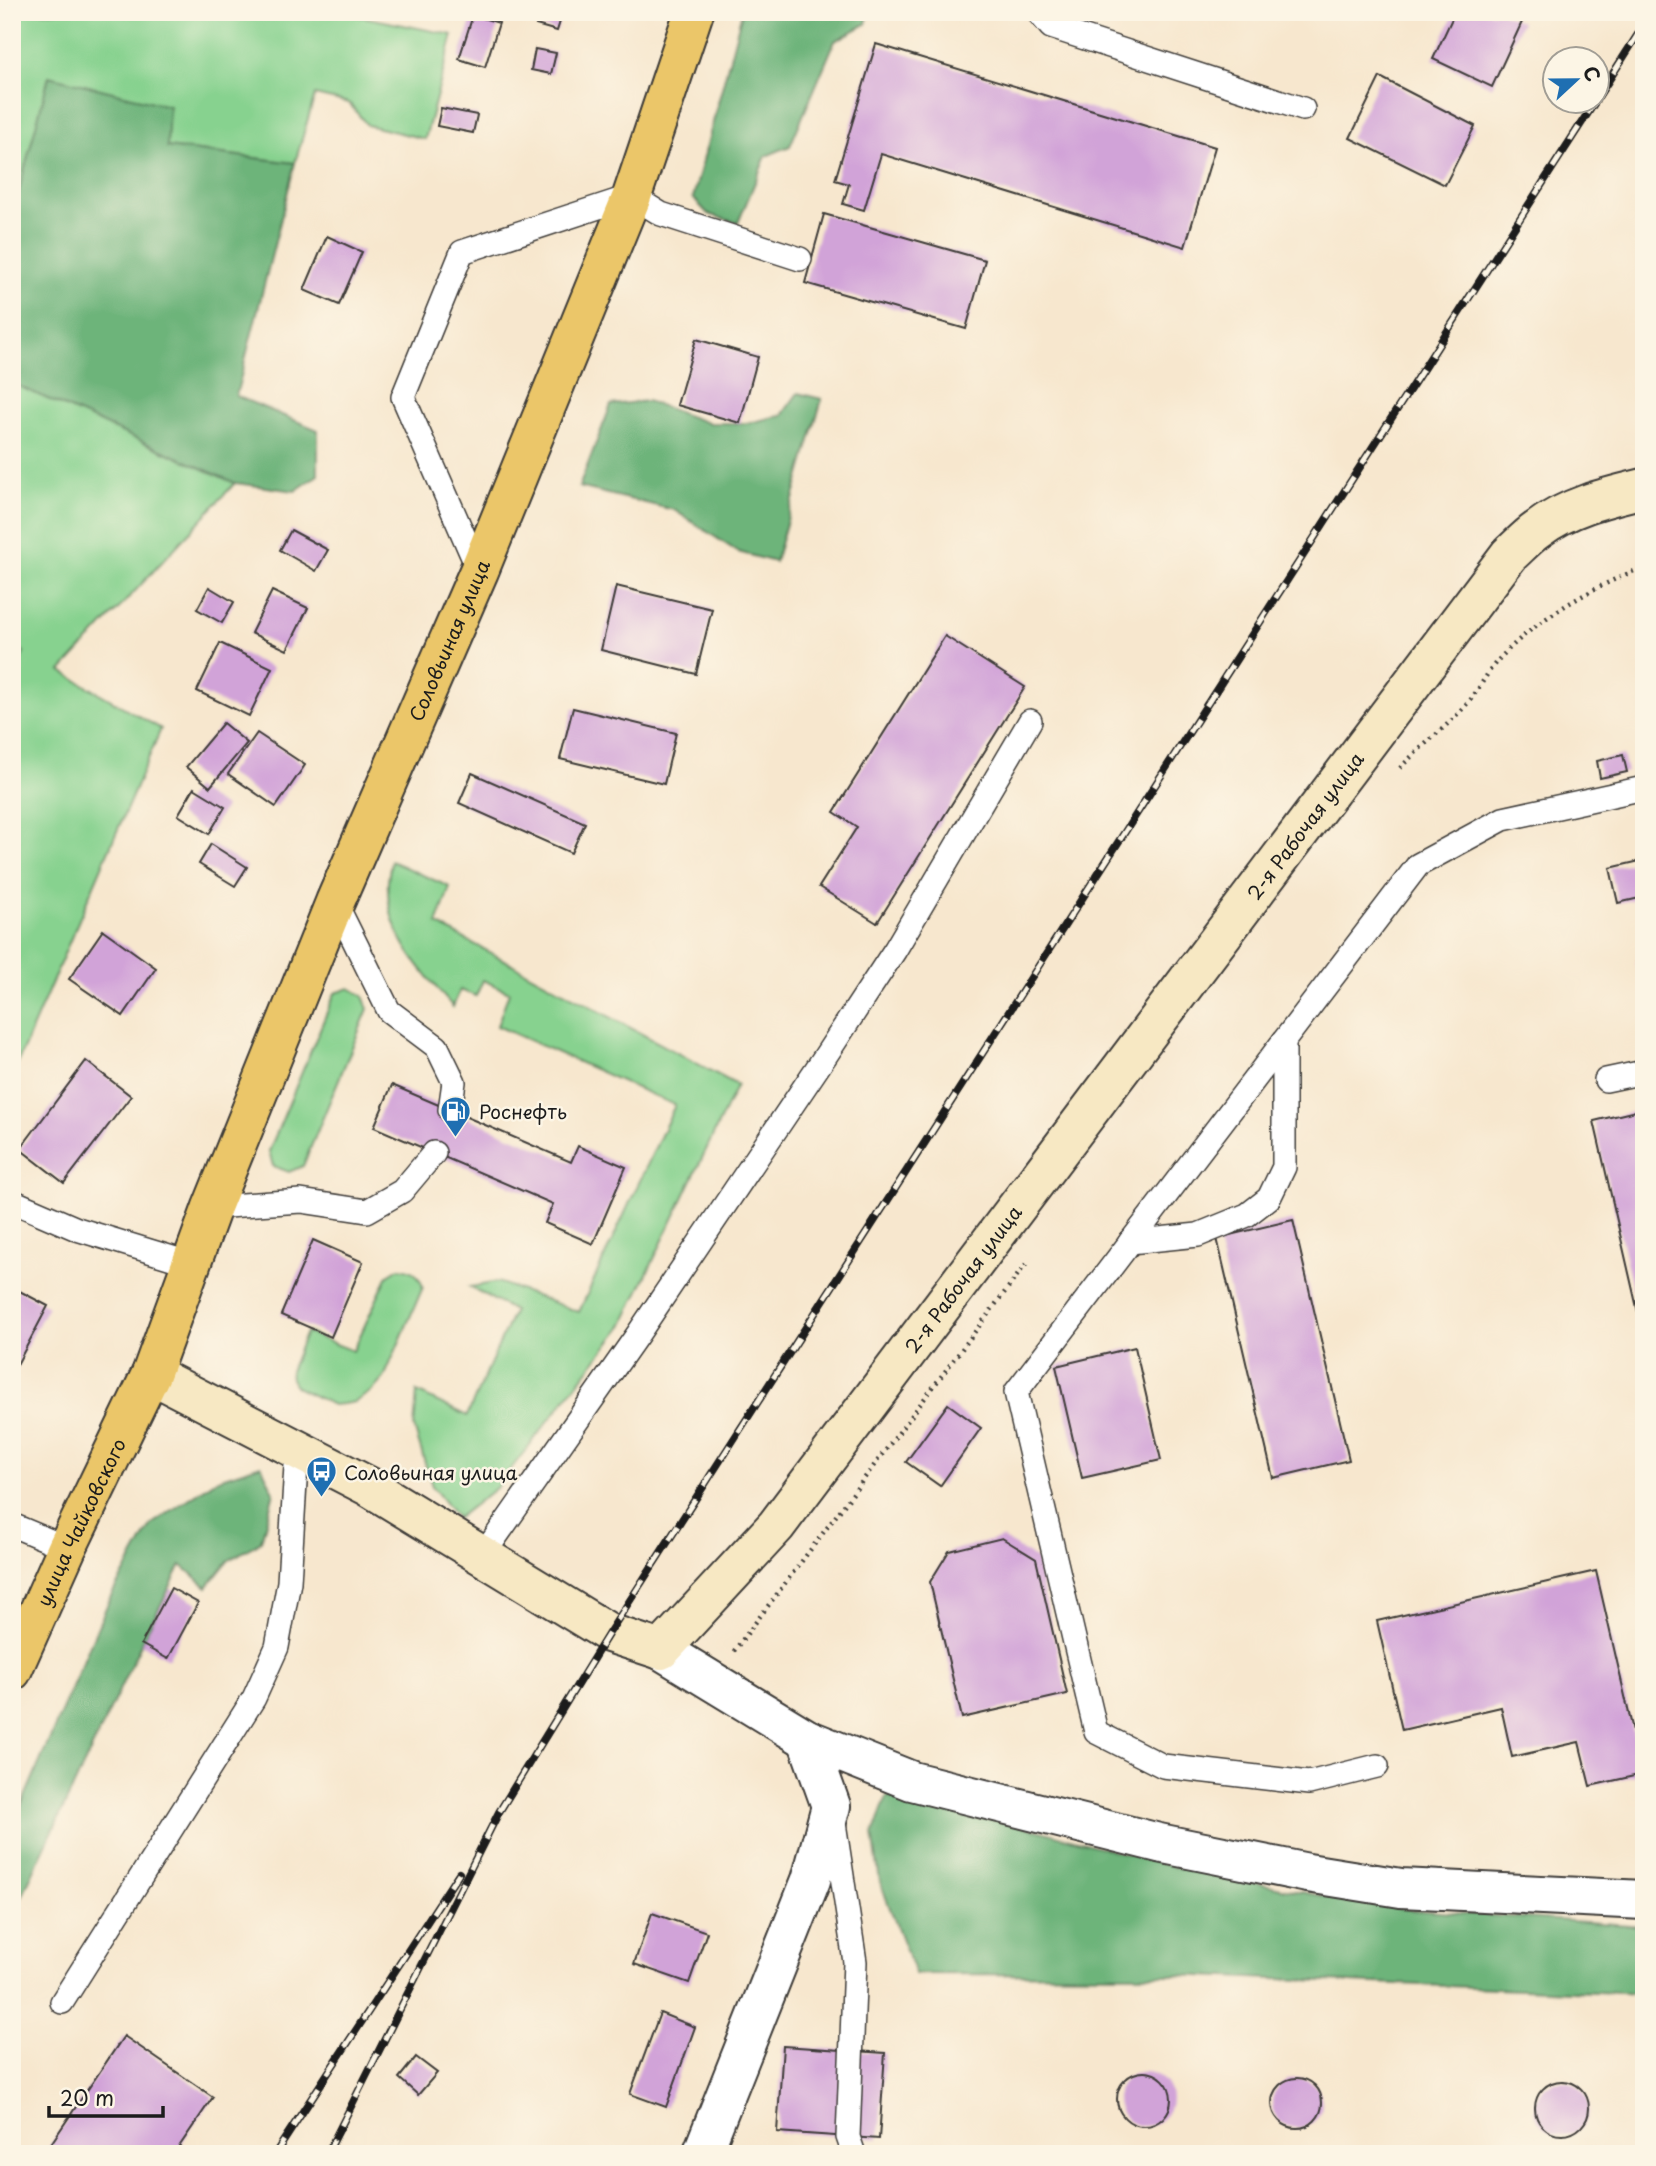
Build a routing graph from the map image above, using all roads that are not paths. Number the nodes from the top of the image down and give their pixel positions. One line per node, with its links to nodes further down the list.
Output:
1 (694, 12): 4 (main road, Соловьиная улица)
2 (1038, 12): 3 (lane)
3 (1303, 109)
4 (632, 196): 5 (lane); 7 (main road, Соловьиная улица); 7 (lane)
5 (800, 259)
6 (1644, 488): 25 (main road, 2-я Рабочая улица)
7 (479, 572): 10 (main road, Соловьиная улица)
8 (1031, 721): 24 (lane)
9 (1644, 788): 11 (lane)
10 (335, 902): 14 (lane); 17 (main road, Соловьиная улица)
11 (1284, 1041): 18 (lane); 18 (lane)
12 (1644, 1072): 13 (lane)
13 (1606, 1080)
14 (450, 1110)
15 (434, 1153): 17 (lane)
16 (12, 1201): 19 (lane)
17 (212, 1208): 19 (main road, Соловьиная улица)
18 (1130, 1242): 28 (lane)
19 (192, 1264): 20 (main road, Соловьиная улица)
20 (151, 1374): 21 (main road); 23 (main road, улица Чайковского)
21 (297, 1449): 24 (main road); 31 (lane)
22 (12, 1525): 23 (lane)
23 (67, 1548): 26 (main road, улица Чайковского)
24 (483, 1555): 25 (main road)
25 (661, 1650): 27 (street)
26 (12, 1671)
27 (807, 1739): 29 (street); 30 (street)
28 (1377, 1766)
29 (831, 1806): 32 (street); 33 (lane)
30 (1644, 1900)
31 (62, 2001)
32 (702, 2154)
33 (854, 2154)

